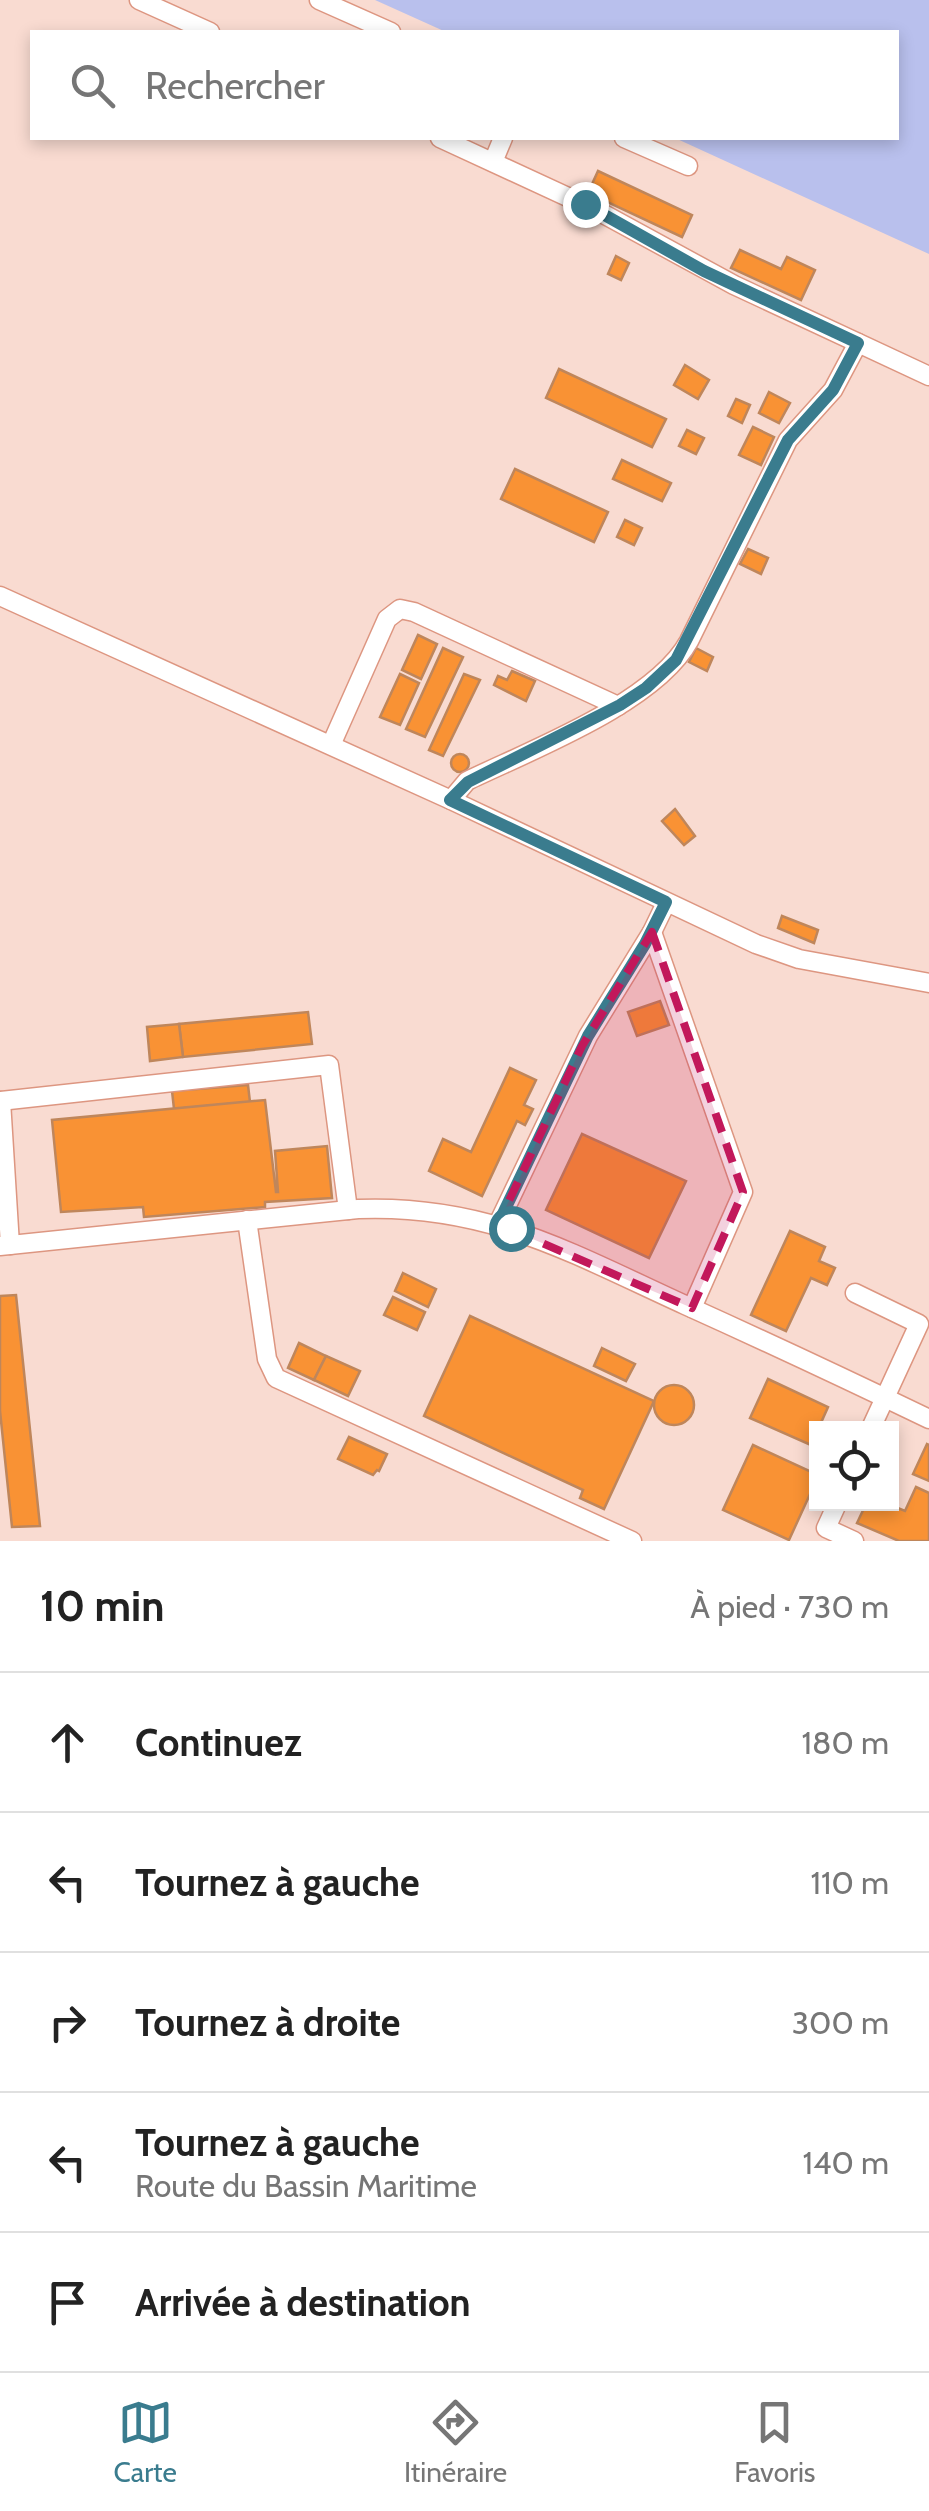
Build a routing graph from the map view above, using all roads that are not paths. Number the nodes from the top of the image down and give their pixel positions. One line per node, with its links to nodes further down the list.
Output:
1 (138, 0): 3 (street)
2 (319, 0): 4 (street)
3 (206, 30)
4 (386, 30)
5 (444, 140): 8 (street)
6 (503, 140): 8 (street)
7 (629, 140): 9 (street)
8 (492, 162): 10 (street)
9 (688, 166)
10 (858, 343): 11 (street); 13 (street)
11 (929, 376)
12 (0, 596): 14 (street)
13 (618, 706): 14 (street); 15 (street)
14 (331, 746): 15 (street)
15 (450, 800): 16 (street)
16 (666, 902): 17 (street); 18 (street)
17 (652, 932): 22 (street); 25 (street)
18 (929, 984)
19 (1, 1101): 20 (street); 23 (street)
20 (348, 1210): 21 (street); 22 (street)
21 (247, 1220): 23 (street); 31 (street)
22 (498, 1224): 25 (street)
23 (5, 1245)
24 (855, 1294): 26 (street)
25 (692, 1308): 26 (street)
26 (885, 1398): 27 (street); 28 (street)
27 (929, 1419)
28 (874, 1421)
29 (834, 1511): 30 (street)
30 (823, 1535): 32 (street)
31 (632, 1541)
32 (854, 1541)

